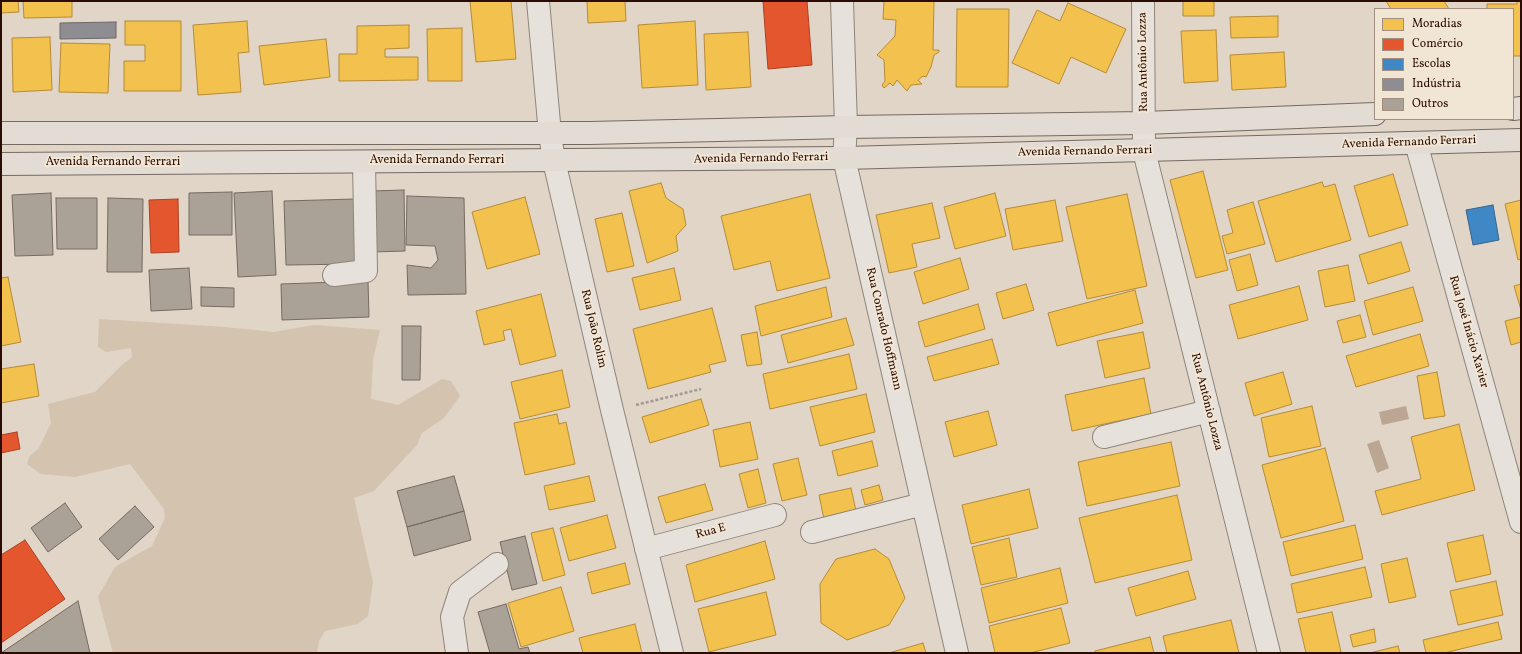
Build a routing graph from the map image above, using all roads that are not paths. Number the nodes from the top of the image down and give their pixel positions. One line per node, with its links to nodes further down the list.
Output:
1 (538, 1): 8 (street, Rua João Rolim)
2 (842, 1): 6 (street, Rua Conrado Hoffmann)
3 (1143, 1): 5 (street, Rua Antônio Lozza)
4 (1374, 114): 5 (main road)
5 (1144, 123): 6 (main road); 11 (street, Rua Antônio Lozza)
6 (846, 128): 8 (main road); 12 (street, Rua Conrado Hoffmann)
7 (1, 133): 8 (main road)
8 (550, 134): 13 (street, Rua João Rolim)
9 (1521, 140): 10 (main road, Avenida Fernando Ferrari)
10 (1416, 143): 11 (main road, Avenida Fernando Ferrari); 21 (street, Rua José Inácio Xavier)
11 (1144, 151): 12 (main road, Avenida Fernando Ferrari); 17 (street, Rua Antônio Lozza)
12 (844, 158): 13 (main road, Avenida Fernando Ferrari); 19 (street, Rua Conrado Hoffmann)
13 (554, 161): 14 (main road, Avenida Fernando Ferrari); 23 (street, Rua João Rolim)
14 (364, 162): 15 (main road, Avenida Fernando Ferrari); 16 (street)
15 (1, 164)
16 (334, 275)
17 (1209, 411): 18 (street); 28 (street, Rua Antônio Lozza)
18 (1104, 438)
19 (923, 504): 22 (street); 27 (street, Rua Conrado Hoffmann)
20 (775, 515): 23 (street, Rua E)
21 (1521, 522)
22 (812, 532)
23 (646, 549): 26 (street, Rua João Rolim)
24 (497, 564): 25 (street)
25 (457, 653)
26 (672, 653)
27 (957, 653)
28 (1269, 653)

